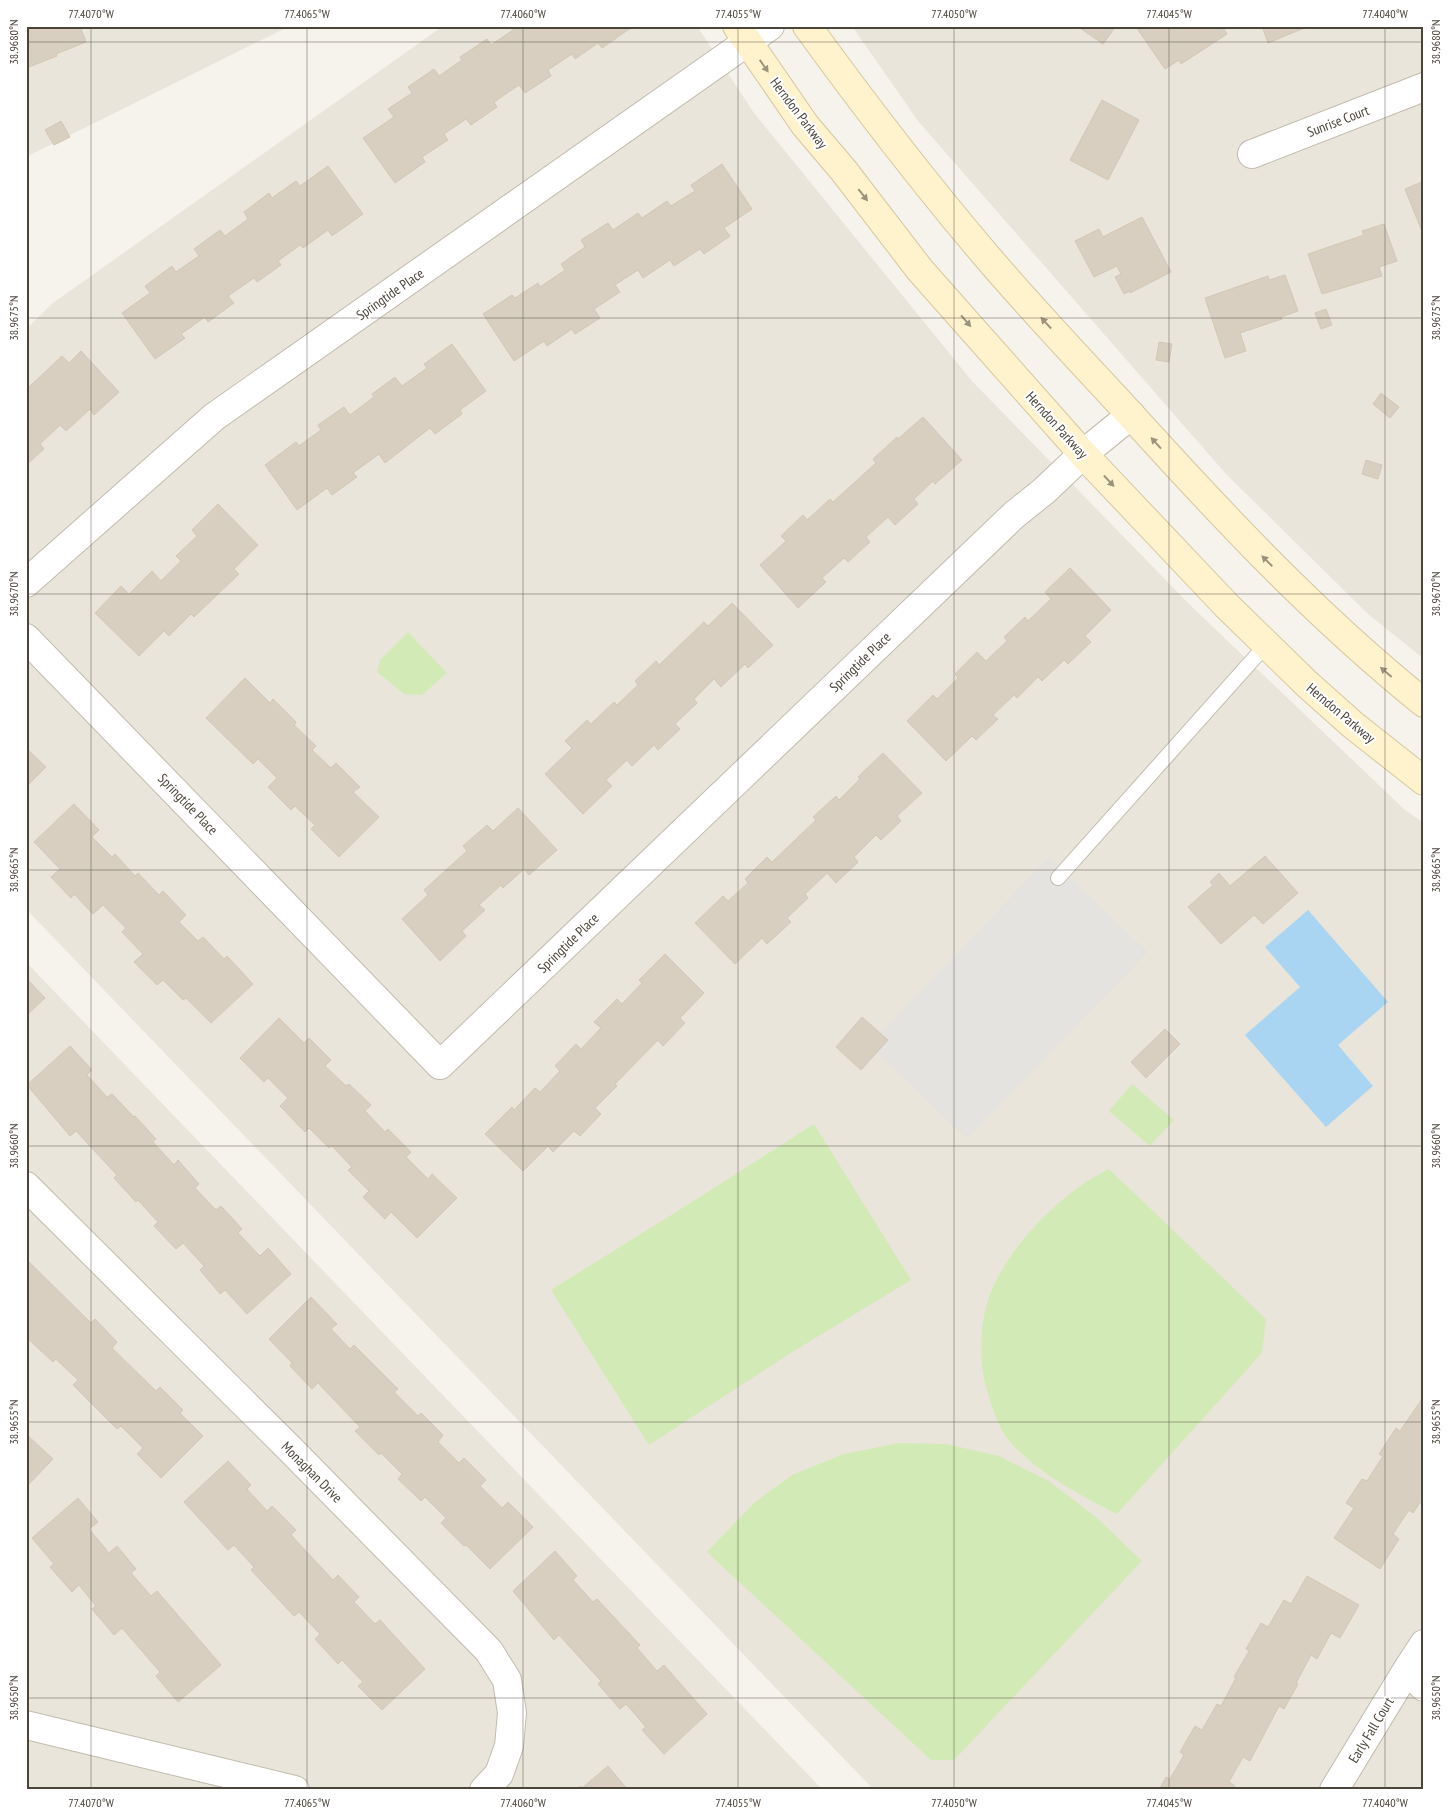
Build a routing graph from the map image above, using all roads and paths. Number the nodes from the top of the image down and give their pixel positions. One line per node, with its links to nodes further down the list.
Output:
1 (770, 26): 3 (street, Springtide Place)
2 (807, 26): 6 (main road, one-way to 2)
3 (742, 34): 7 (main road, Herndon Parkway, one-way to 7); 8 (street, Springtide Place)
4 (1424, 87): 5 (street, Sunrise Court)
5 (1252, 154)
6 (1131, 415): 7 (street, Springtide Place); 11 (main road, one-way to 6)
7 (1083, 454): 9 (street, Springtide Place); 10 (main road, Herndon Parkway, one-way to 10)
8 (26, 583)
9 (26, 638)
10 (1266, 645): 12 (main road, Herndon Parkway); 13 (lane)
11 (1424, 703)
12 (1424, 781)
13 (1058, 878)
14 (26, 1186): 19 (street, Monaghan Drive)
15 (1424, 1644): 16 (street, Early Fall Court)
16 (1416, 1678): 20 (street, Early Fall Court)
17 (26, 1725): 18 (street)
18 (295, 1790)
19 (484, 1790)
20 (1334, 1790)

